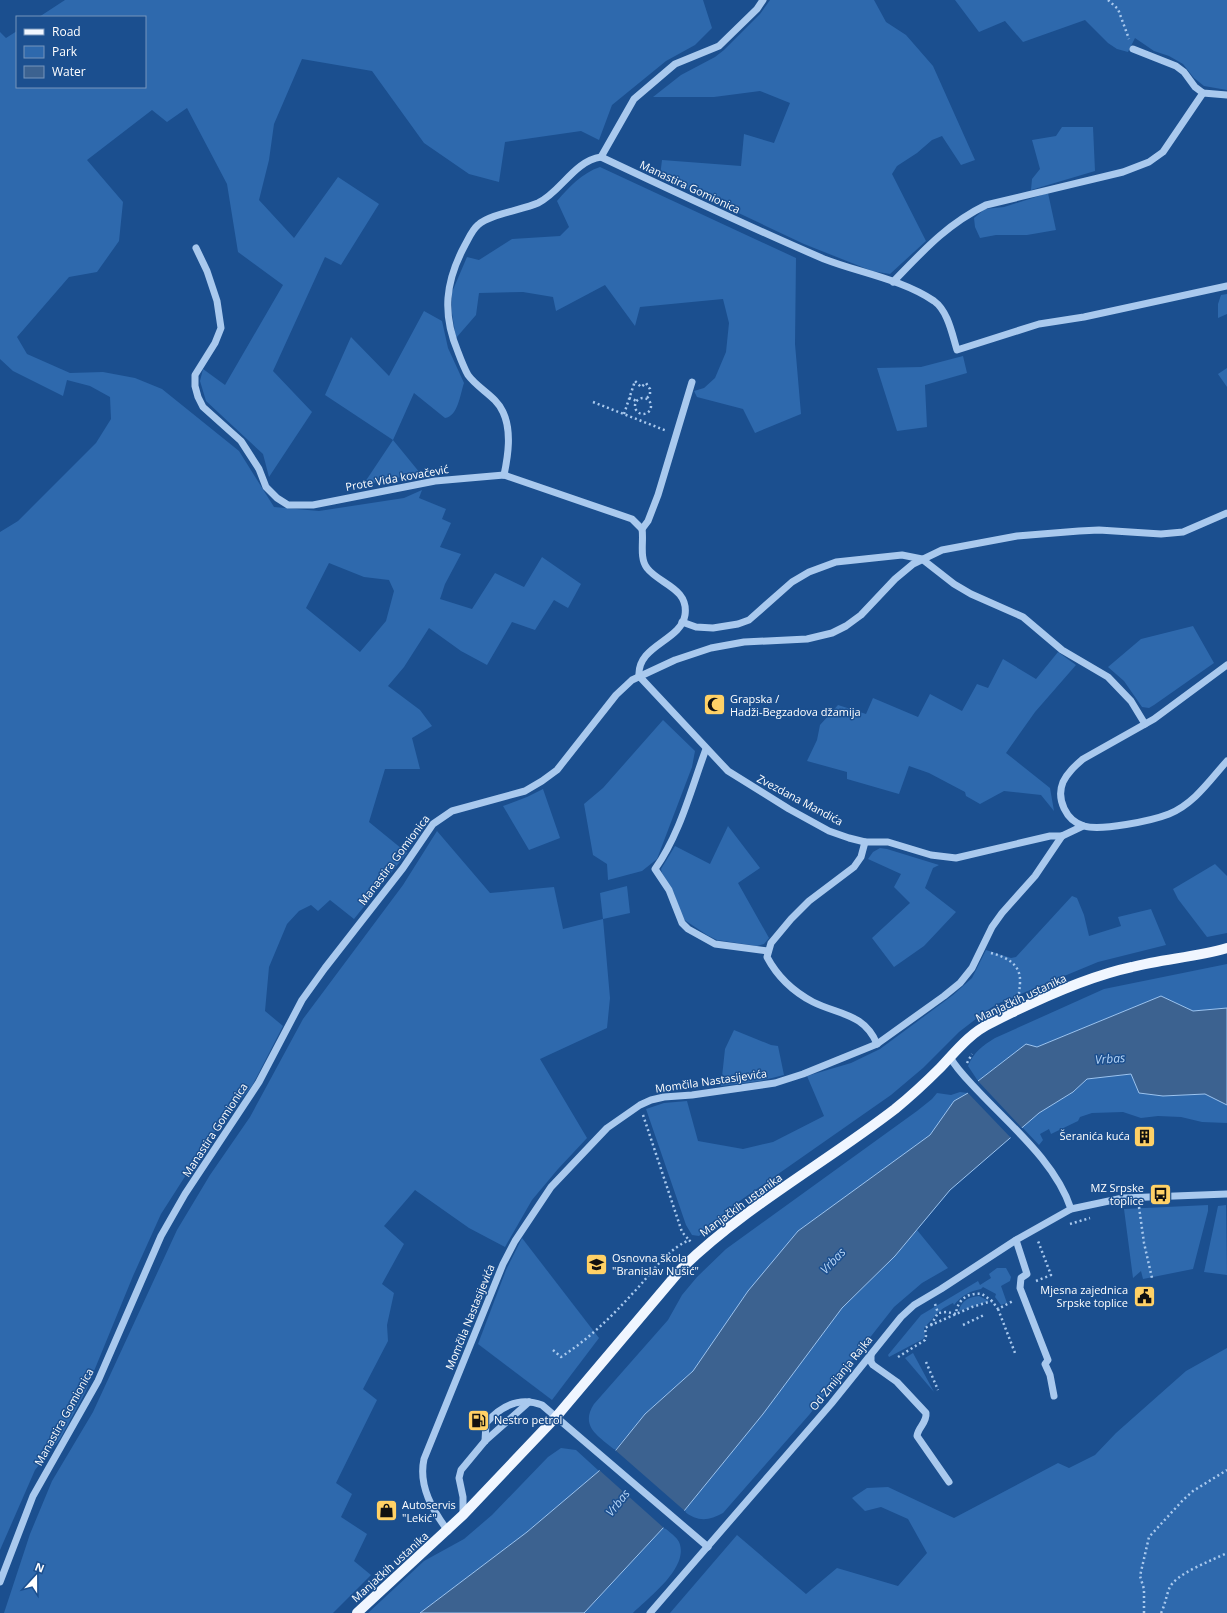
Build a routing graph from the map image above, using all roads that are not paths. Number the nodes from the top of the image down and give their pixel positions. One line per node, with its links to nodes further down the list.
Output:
1 (763, 0): 5 (street)
2 (1133, 49): 3 (street)
3 (1203, 93): 4 (street); 7 (street)
4 (1227, 95)
5 (601, 157): 7 (street, Manastira Gomionica); 10 (street)
6 (196, 248): 10 (street, Prote Vida kovačević)
7 (893, 282): 8 (street, Manastira Gomionica)
8 (1227, 286)
9 (692, 382): 12 (street)
10 (504, 475): 12 (street, Prote Vida kovačević)
11 (1227, 513): 13 (street, Manastira Gomionica)
12 (642, 528): 14 (street)
13 (922, 558): 14 (street); 16 (street, Manastira Gomionica); 17 (street)
14 (682, 622): 16 (street)
15 (1227, 665): 17 (street)
16 (640, 676): 18 (street, Zvezdana Mandića); 39 (street, Manastira Gomionica)
17 (1145, 724): 20 (street)
18 (706, 749): 22 (street, Zvezdana Mandića); 24 (street)
19 (1227, 761): 20 (street)
20 (1083, 826): 21 (street, Zvezdana Mandića)
21 (1062, 836): 22 (street, Zvezdana Mandića); 25 (street, Momčila Nastasijevića)
22 (865, 842): 24 (street)
23 (1227, 948): 26 (main road, Manjačkih ustanika)
24 (768, 951): 25 (street)
25 (877, 1044): 37 (street, Momčila Nastasijevića)
26 (950, 1057): 28 (street); 33 (main road, Manjačkih ustanika)
27 (1227, 1194): 28 (street, Od Zmijanja Rajka)
28 (1071, 1209): 29 (street, Od Zmijanja Rajka)
29 (1016, 1240): 30 (street, Od Zmijanja Rajka); 31 (street)
30 (871, 1355): 35 (street); 38 (street, Od Zmijanja Rajka)
31 (1054, 1396)
32 (529, 1402): 33 (street); 34 (street); 34 (street)
33 (556, 1417): 36 (main road, Manjačkih ustanika); 38 (street)
34 (485, 1441): 36 (street)
35 (949, 1482)
36 (463, 1515): 37 (main road, Manjačkih ustanika)
37 (448, 1531): 40 (main road, Manjačkih ustanika)
38 (708, 1547): 41 (street, Od Zmijanja Rajka)
39 (0, 1582)
40 (357, 1613)
41 (650, 1613)

